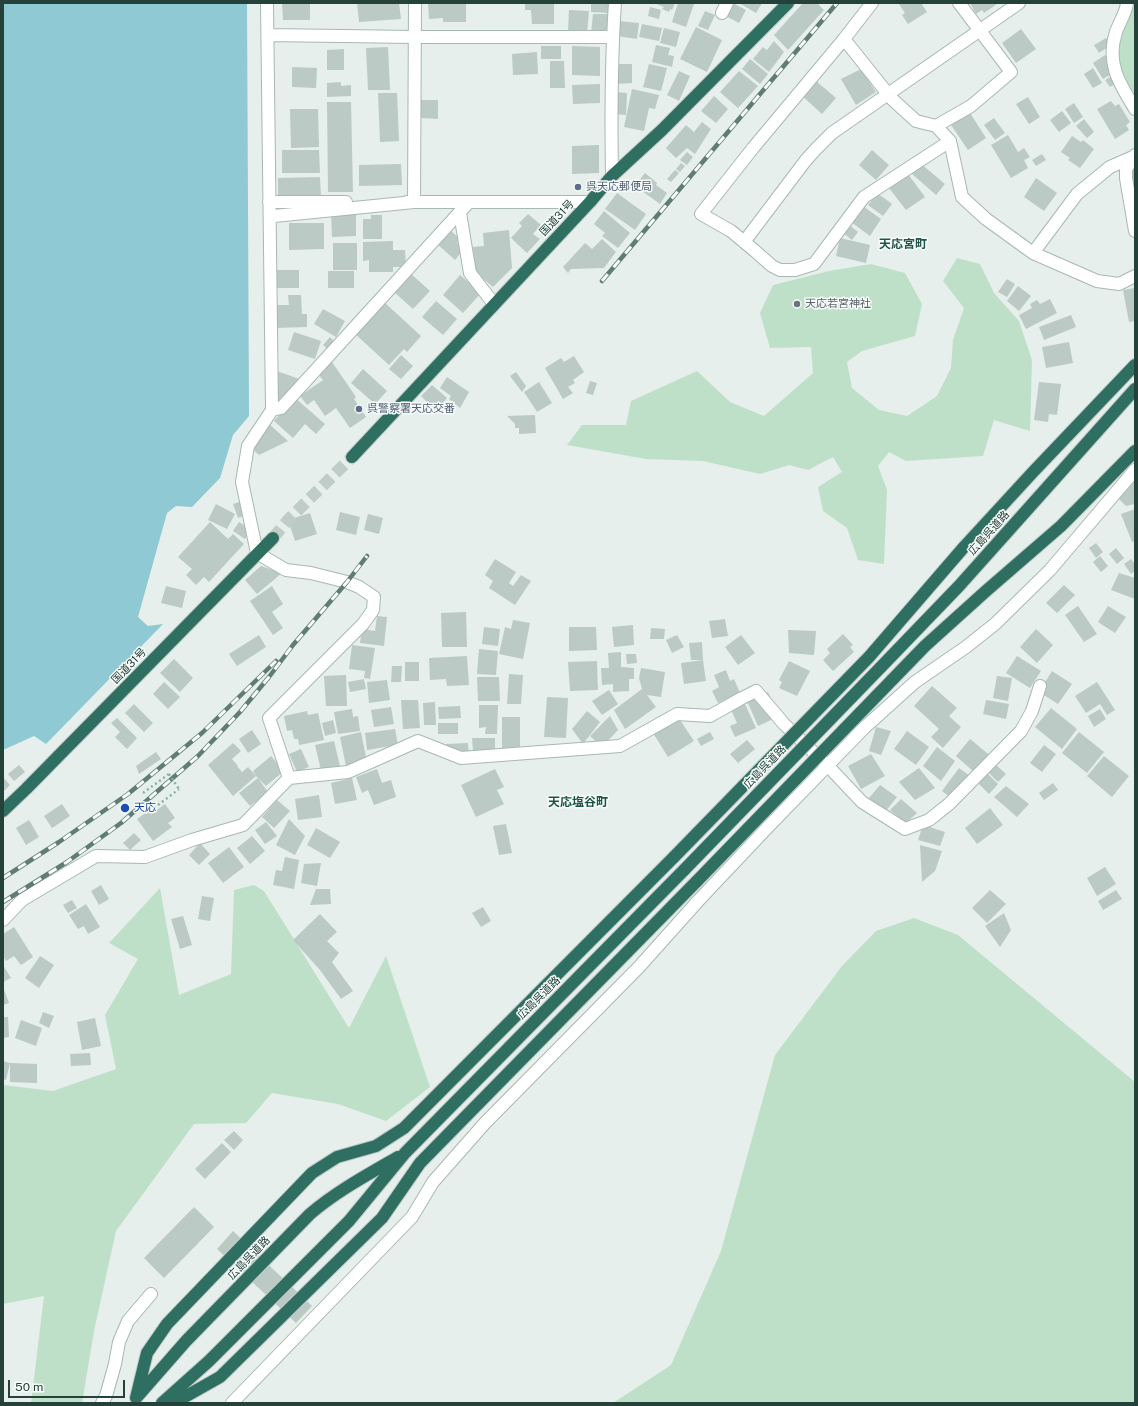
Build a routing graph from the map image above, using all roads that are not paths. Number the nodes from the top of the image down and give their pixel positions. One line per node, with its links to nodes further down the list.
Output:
1 (267, 3): 10 (street)
2 (415, 3): 11 (street)
3 (615, 3): 12 (street)
4 (788, 3): 19 (highway, 国道31号)
5 (872, 3): 13 (street)
6 (959, 3): 9 (street)
7 (1020, 3): 9 (street)
8 (1127, 3): 15 (street)
9 (980, 30): 14 (street); 16 (street)
10 (268, 35): 11 (street); 20 (street)
11 (414, 37): 12 (street); 21 (street)
12 (613, 37): 19 (street)
13 (844, 39): 14 (street); 27 (street)
14 (888, 94): 16 (street); 27 (street)
15 (1135, 109)
16 (936, 126): 17 (street)
17 (950, 141): 27 (street); 28 (street)
18 (1134, 156): 26 (street); 28 (street)
19 (612, 176): 23 (highway, 国道31号)
20 (269, 202): 21 (street); 33 (street)
21 (414, 202): 22 (street); 25 (street)
22 (469, 202): 23 (street); 24 (street)
23 (590, 202): 30 (highway, 国道31号)
24 (460, 213): 30 (street); 33 (street)
25 (274, 216)
26 (1135, 231)
27 (744, 242)
28 (1033, 253): 29 (street)
29 (1135, 276)
30 (494, 304): 35 (highway, 国道31号)
31 (1135, 365): 46 (highway, bridge)
32 (1135, 390): 44 (highway, 広島呉道路, bridge)
33 (272, 410): 38 (street)
34 (1135, 451): 49 (highway, bridge)
35 (352, 457)
36 (1135, 470): 40 (street)
37 (273, 538): 38 (highway, 国道31号)
38 (257, 553): 41 (street); 42 (highway, 国道31号)
39 (1040, 686): 40 (street)
40 (828, 766): 41 (street); 50 (street)
41 (289, 778): 43 (street)
42 (3, 812)
43 (3, 920)
44 (405, 1153): 46 (highway, 広島呉道路); 48 (highway, 広島呉道路)
45 (151, 1294): 47 (street)
46 (134, 1401)
47 (102, 1403)
48 (162, 1403)
49 (174, 1403)
50 (232, 1403)

